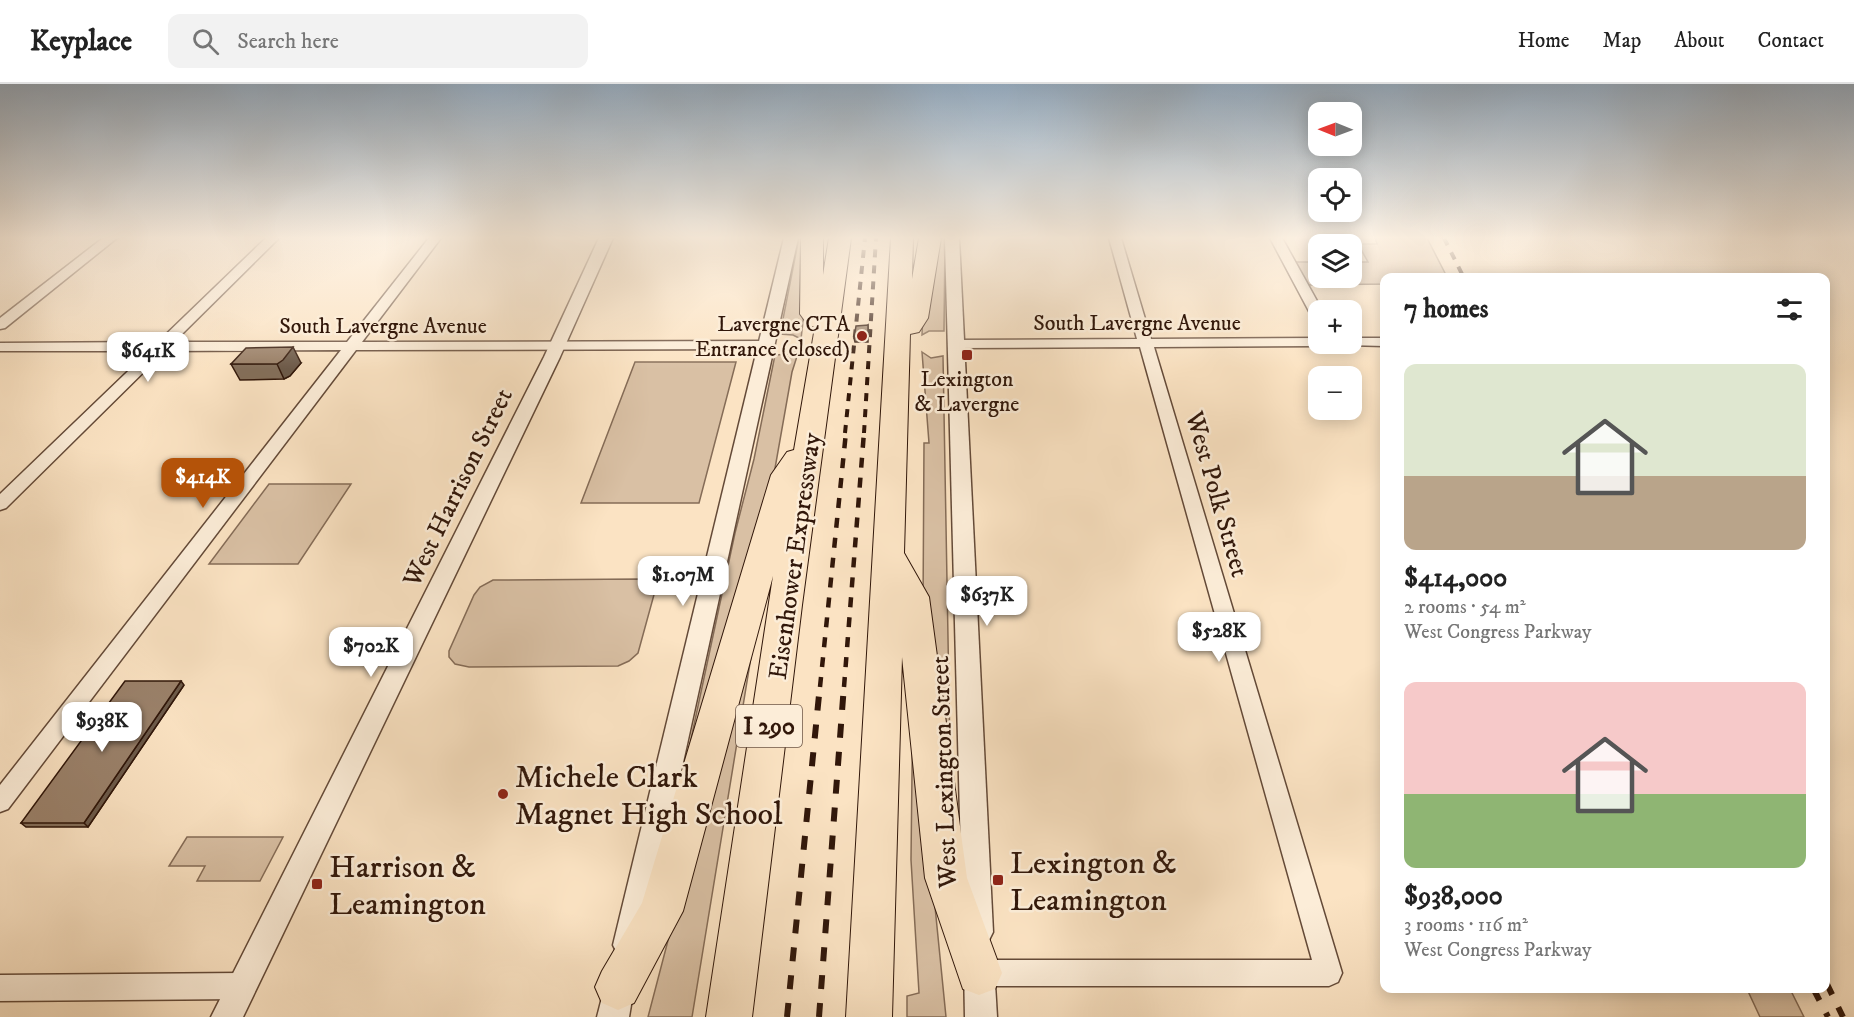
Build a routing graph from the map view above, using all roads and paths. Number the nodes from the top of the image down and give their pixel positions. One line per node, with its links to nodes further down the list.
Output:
1 (55, 282): 14 (street)
2 (228, 282): 25 (street)
3 (402, 282): 23 (street)
4 (586, 282): 21 (street, West Harrison Street)
5 (781, 282): 22 (street)
6 (812, 282): 15 (highway)
7 (834, 282): 15 (highway, Eisenhower Expressway / I 290)
8 (900, 282): 26 (highway)
9 (922, 282): 26 (highway)
10 (954, 282): 20 (street, West Lexington Street)
11 (1128, 282): 19 (street, West Polk Street)
12 (1300, 282): 13 (street)
13 (1310, 300)
14 (0, 325)
15 (827, 334): 27 (highway, Eisenhower Expressway / I 290)
16 (1308, 342): 19 (street, South Lavergne Avenue)
17 (1362, 342): 18 (street)
18 (1380, 342)
19 (1146, 343): 20 (street, South Lavergne Avenue); 31 (street, West Polk Street)
20 (956, 344): 31 (street, West Lexington Street)
21 (557, 345): 22 (street, South Lavergne Avenue); 23 (street, South Lavergne Avenue); 32 (street, West Harrison Street)
22 (767, 345): 34 (street)
23 (352, 346): 25 (street, South Lavergne Avenue); 30 (street)
24 (0, 347): 25 (street, South Lavergne Avenue)
25 (161, 347): 28 (street)
26 (896, 348): 29 (highway)
27 (812, 435): 34 (highway); 36 (highway, Eisenhower Expressway / I 290)
28 (0, 504)
29 (890, 554): 31 (highway); 37 (highway)
30 (0, 802)
31 (979, 973): 38 (street, West Lexington Street)
32 (242, 986): 33 (street); 35 (street, West Harrison Street)
33 (0, 988)
34 (616, 1002)
35 (227, 1017)
36 (729, 1017)
37 (869, 1017)
38 (981, 1017)

